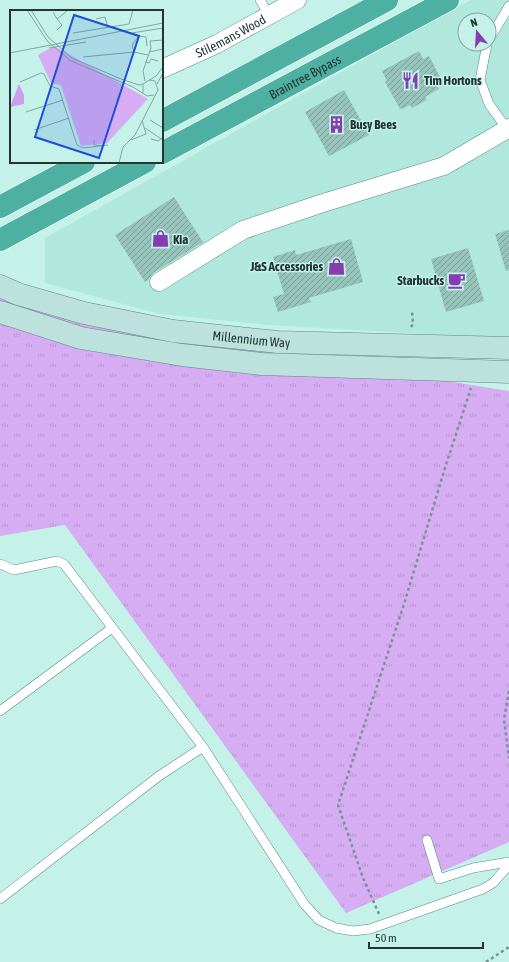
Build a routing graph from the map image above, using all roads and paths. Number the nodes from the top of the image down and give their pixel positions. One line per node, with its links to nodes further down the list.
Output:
1 (260, 0): 6 (lane)
2 (297, 0): 6 (street, Stilemans Wood)
3 (388, 0): 10 (highway)
4 (448, 0): 12 (highway, Braintree Bypass)
5 (509, 6): 7 (lane)
6 (269, 15): 9 (street, Stilemans Wood)
7 (497, 26)
8 (485, 52): 11 (lane)
9 (163, 69)
10 (163, 120)
11 (508, 129): 17 (street)
12 (163, 152)
13 (82, 163): 15 (highway)
14 (143, 163): 16 (highway)
15 (0, 207)
16 (0, 240)
17 (159, 282)
18 (9, 290): 22 (main road, Millennium Way)
19 (412, 312): 21 (path)
20 (1, 313): 23 (main road, Millennium Way)
21 (408, 333)
22 (509, 348)
23 (477, 371): 24 (main road, Millennium Way); 35 (path)
24 (509, 372)
25 (0, 564): 26 (lane)
26 (112, 628): 28 (lane); 29 (lane)
27 (509, 691): 30 (path)
28 (0, 711)
29 (204, 747): 34 (lane); 35 (lane)
30 (509, 758)
31 (427, 840): 32 (lane)
32 (509, 862)
33 (509, 865): 35 (lane)
34 (0, 899)
35 (384, 924)
36 (509, 947): 37 (path)
37 (486, 962)

